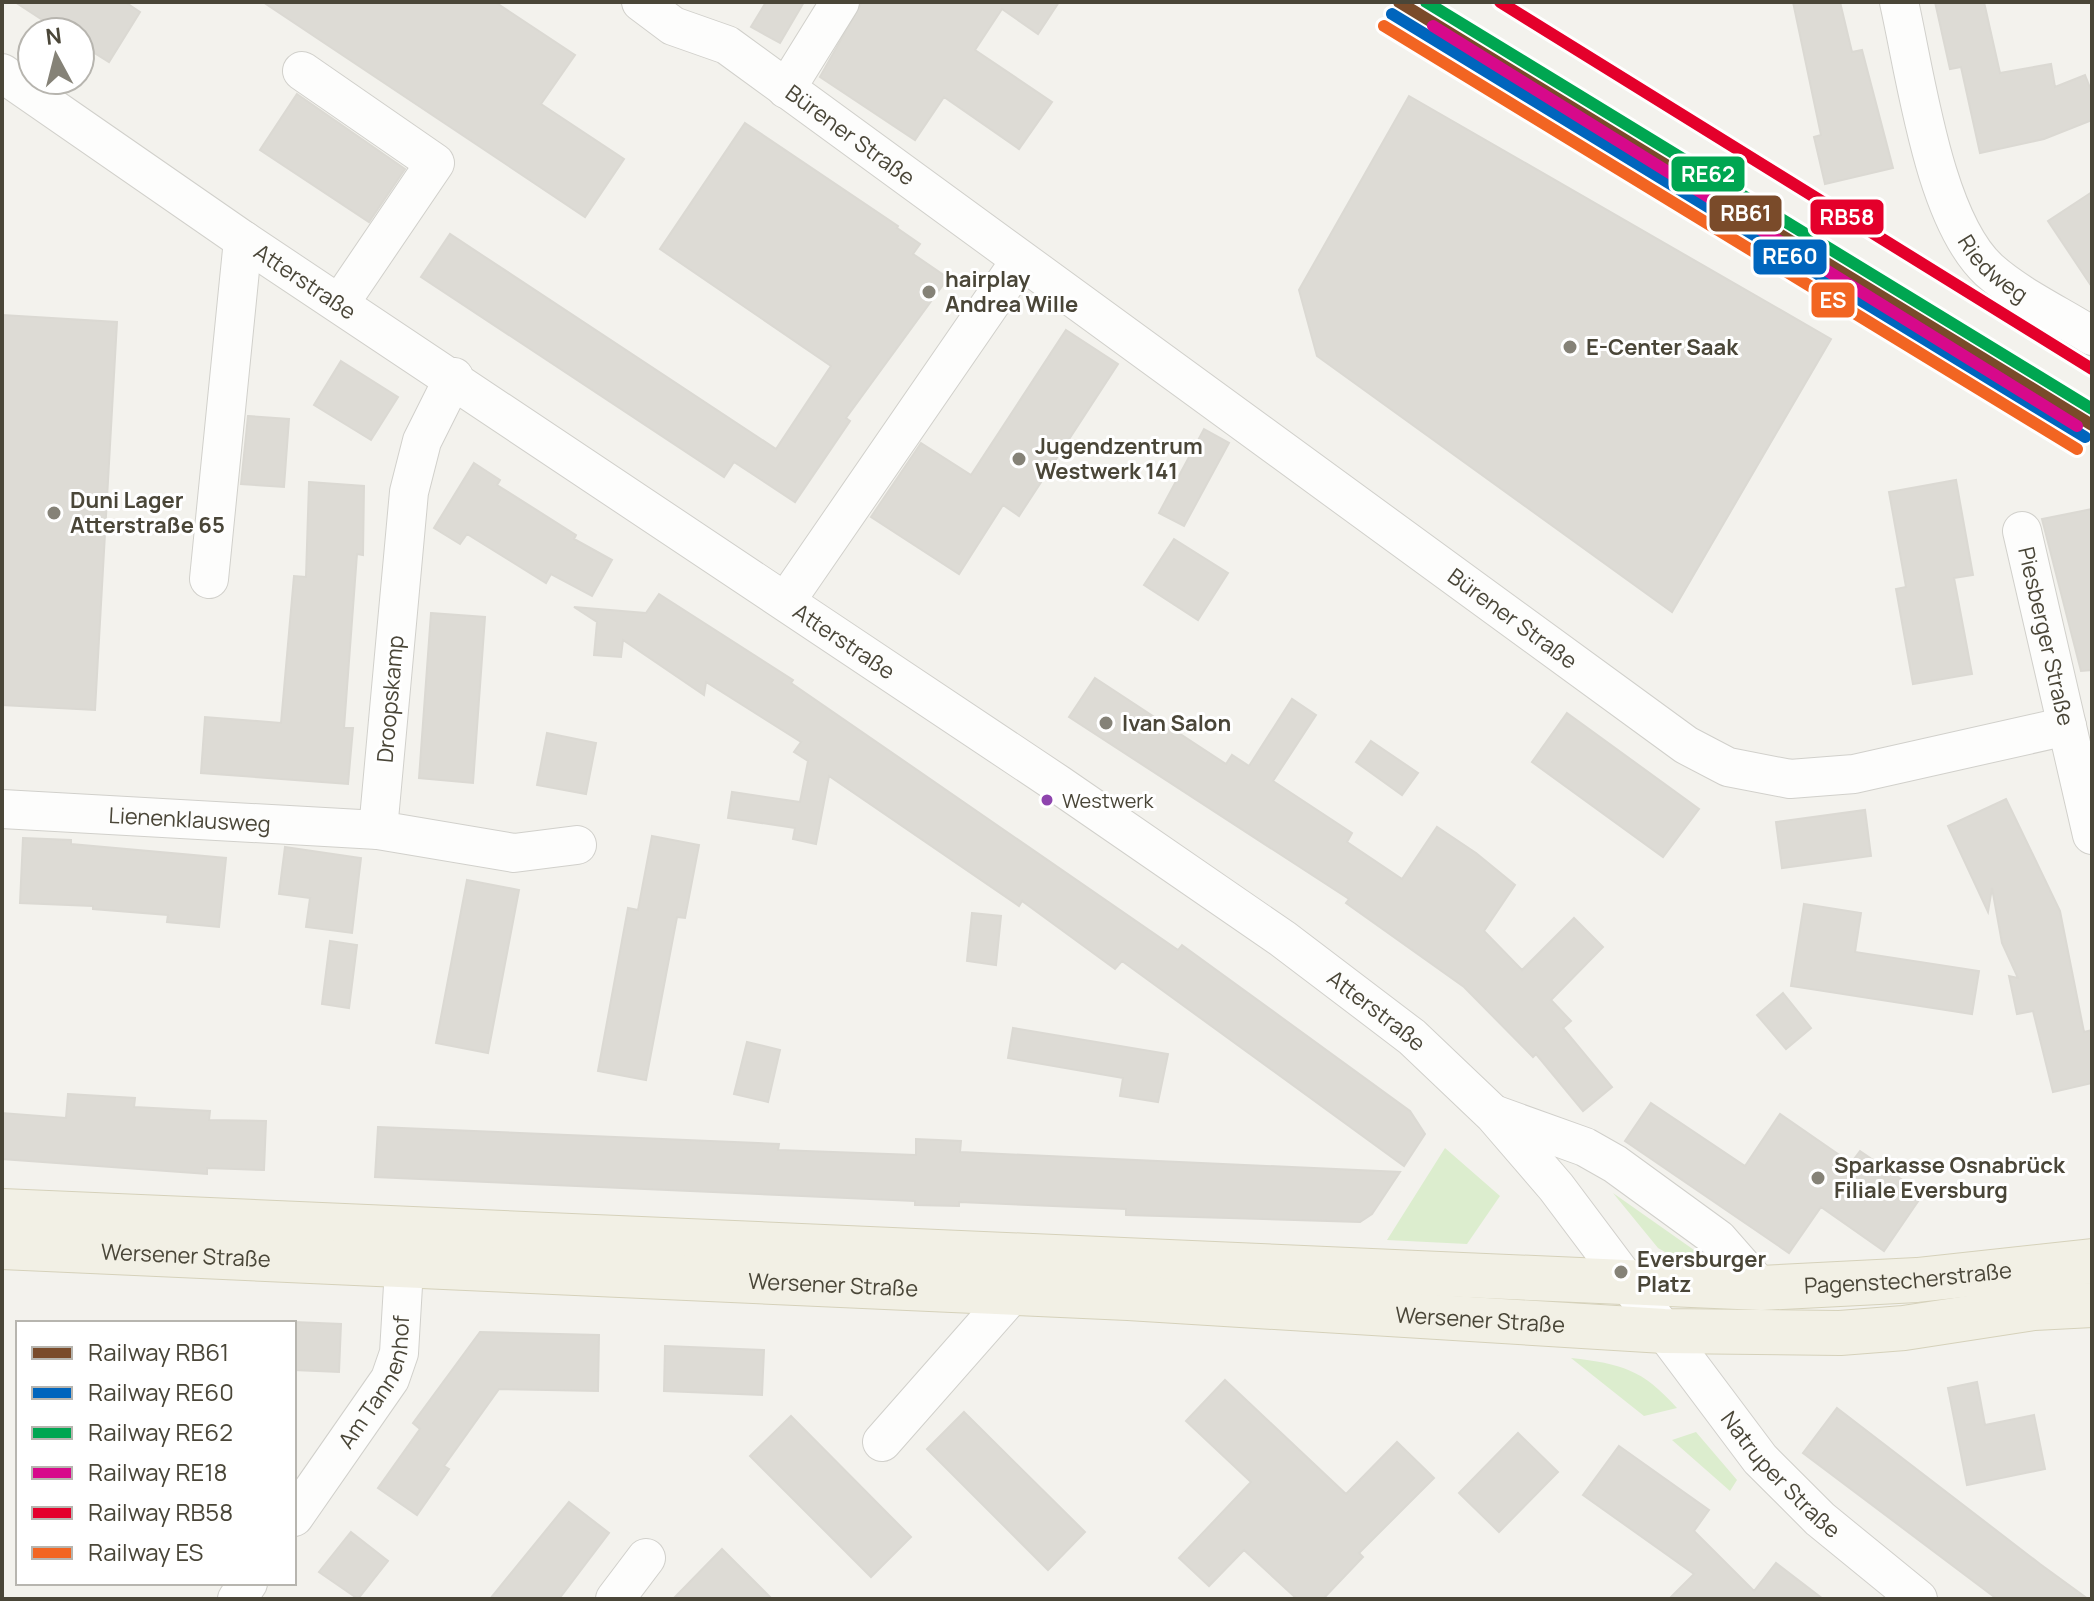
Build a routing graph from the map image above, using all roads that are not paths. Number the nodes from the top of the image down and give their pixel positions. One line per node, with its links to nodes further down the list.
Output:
1 (641, 2): 6 (street, Bürener Straße)
2 (840, 2): 6 (street)
3 (1899, 2): 10 (street, Riedweg)
4 (302, 71): 9 (street)
5 (2, 73): 7 (street, Atterstraße)
6 (786, 89): 8 (street, Bürener Straße)
7 (243, 240): 9 (street, Atterstraße); 13 (street)
8 (1020, 261): 14 (street); 15 (street, Bürener Straße)
9 (340, 303): 11 (street, Atterstraße)
10 (2092, 336)
11 (454, 377): 14 (street, Atterstraße); 17 (street, Droopskamp)
12 (2022, 531): 15 (street, Piesberger Straße)
13 (209, 579)
14 (786, 601): 20 (street, Atterstraße)
15 (2067, 726): 18 (street, Piesberger Straße)
16 (2, 809): 17 (street, Lienenklausweg)
17 (378, 830): 19 (street)
18 (2092, 835)
19 (577, 845)
20 (1494, 1115): 25 (street, Atterstraße); 26 (street)
21 (2, 1211): 22 (main road, Wersener Straße)
22 (406, 1246): 23 (main road, Wersener Straße); 25 (main road, Wersener Straße); 27 (main road, Wersener Straße); 31 (street, Am Tannenhof)
23 (2, 1247)
24 (2092, 1261): 26 (main road, Pagenstecherstraße)
25 (1626, 1281): 26 (main road, Pagenstecherstraße); 29 (street)
26 (1761, 1288)
27 (1014, 1292): 29 (main road, Wersener Straße); 30 (street)
28 (2092, 1305): 29 (main road, Pagenstecherstraße)
29 (1664, 1331): 33 (street, Natruper Straße)
30 (882, 1442)
31 (296, 1514)
32 (646, 1558): 34 (street)
33 (1906, 1595)
34 (615, 1599)

